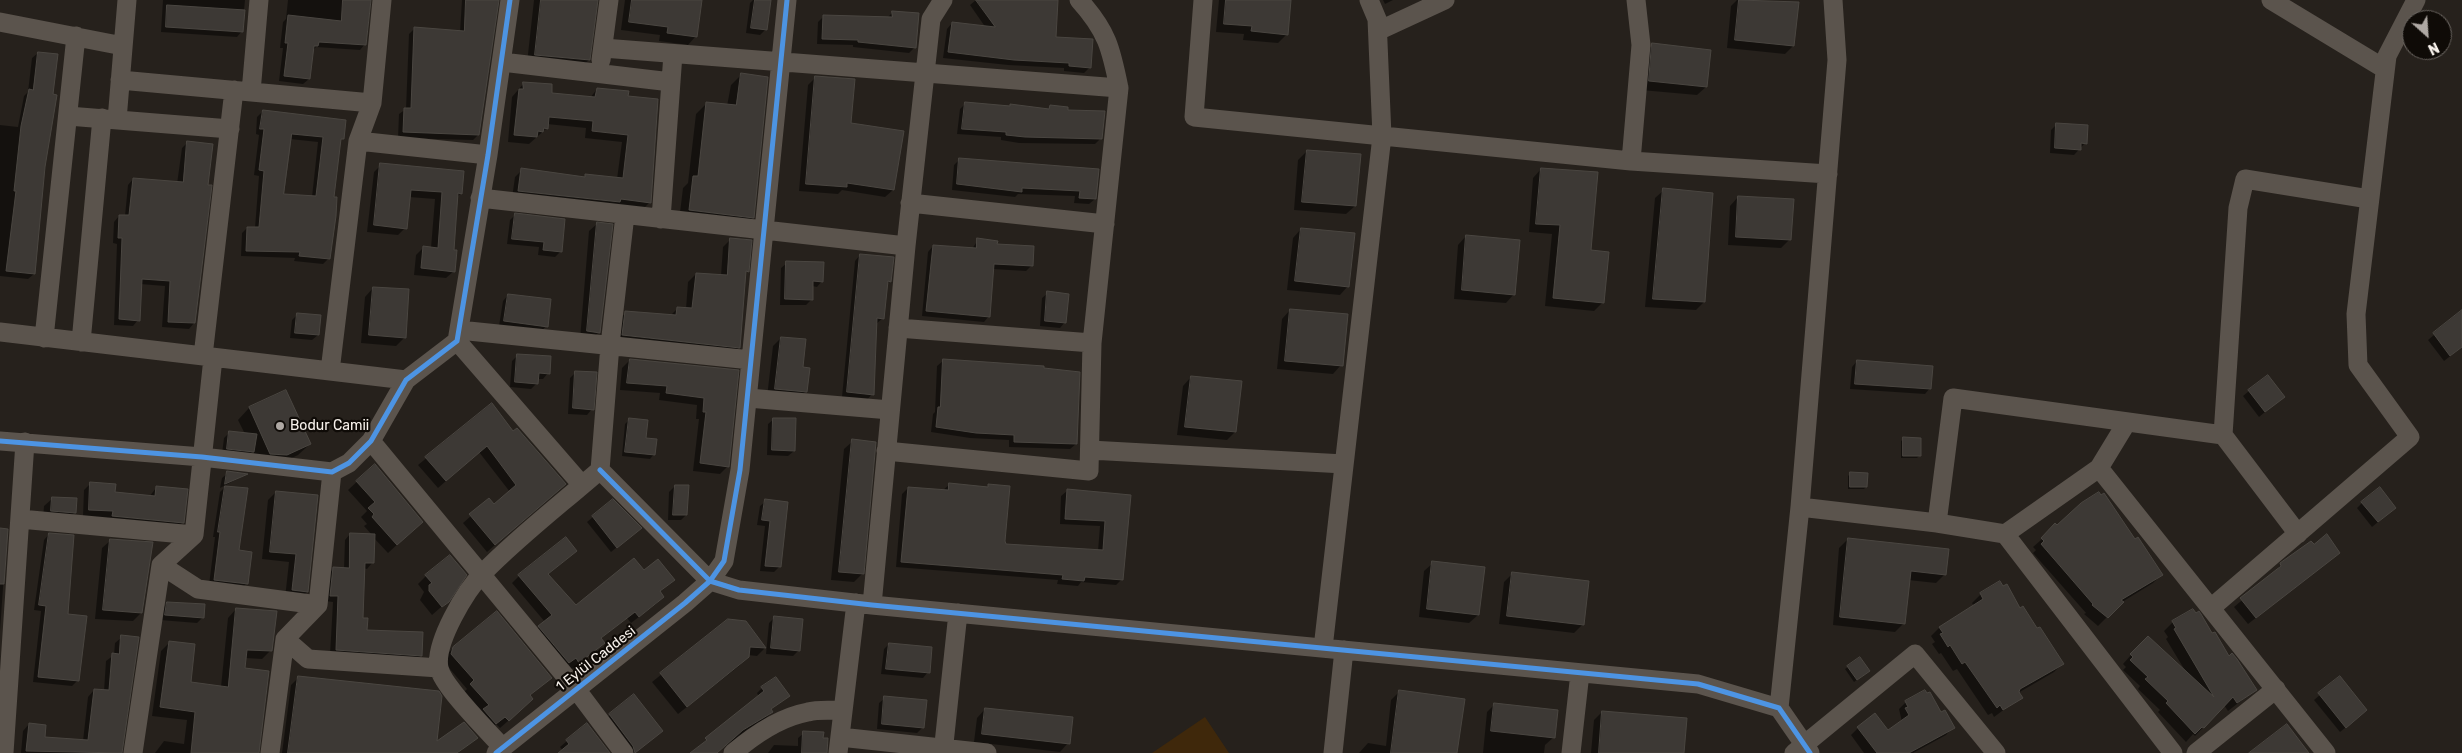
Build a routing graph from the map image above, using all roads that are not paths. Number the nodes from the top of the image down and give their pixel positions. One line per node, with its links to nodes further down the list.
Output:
1 (128, 0): 19 (street)
2 (260, 0): 30 (street)
3 (382, 0): 31 (street)
4 (510, 0): 22 (street)
5 (609, 0): 20 (street)
6 (787, 0): 23 (street, 1 Eylül Caddesi)
7 (944, 0): 26 (street)
8 (1079, 0): 29 (street)
9 (1203, 0): 35 (street)
10 (1369, 0): 17 (street)
11 (1445, 0): 17 (street)
12 (1636, 0): 38 (street)
13 (1833, 0): 39 (street)
14 (2271, 0): 24 (street)
15 (2416, 0): 24 (street)
16 (0, 22): 18 (street)
17 (1378, 31): 35 (street)
18 (76, 36): 19 (street); 32 (street)
19 (123, 46): 27 (street)
20 (603, 48): 21 (street); 25 (street)
21 (673, 54): 23 (street); 28 (street)
22 (502, 62): 25 (street); 37 (street)
23 (781, 62): 26 (street); 46 (street, 1 Eylül Caddesi)
24 (2385, 69): 41 (street)
25 (599, 73): 28 (street)
26 (925, 73): 29 (street); 42 (street)
27 (120, 80): 30 (street); 33 (street)
28 (671, 82): 44 (street)
29 (1119, 88): 45 (street)
30 (243, 91): 31 (street); 34 (street)
31 (372, 103): 36 (street)
32 (68, 116): 33 (street); 51 (street)
33 (109, 119): 34 (street); 52 (street)
34 (230, 129): 55 (street)
35 (1382, 136): 38 (street); 69 (street)
36 (358, 141): 37 (street); 57 (street)
37 (488, 156): 40 (street)
38 (1631, 160): 39 (street)
39 (1828, 174): 74 (street)
40 (480, 198): 43 (street); 50 (street)
41 (2369, 199): 62 (street); 78 (street)
42 (910, 203): 45 (street); 47 (street)
43 (625, 215): 44 (street); 54 (street)
44 (661, 219): 46 (street)
45 (1105, 224): 53 (street)
46 (764, 230): 47 (street); 56 (street, 1 Eylül Caddesi)
47 (906, 246): 48 (street)
48 (898, 328): 53 (street); 60 (street)
49 (0, 332): 51 (street)
50 (458, 335): 54 (street); 58 (street); 73 (street)
51 (44, 338): 52 (street)
52 (81, 342): 55 (street)
53 (1092, 343): 66 (street)
54 (610, 345): 56 (street); 71 (street)
55 (208, 357): 57 (street); 68 (street)
56 (751, 360): 59 (street, 1 Eylül Caddesi)
57 (330, 371): 58 (street)
58 (406, 380): 64 (street)
59 (748, 398): 60 (street); 82 (street, 1 Eylül Caddesi)
60 (890, 410): 67 (street)
61 (2126, 422): 62 (street); 70 (street); 76 (street)
62 (2224, 435): 78 (street)
63 (0, 440): 65 (street)
64 (371, 440): 72 (street); 81 (street)
65 (25, 442): 68 (street); 75 (street)
66 (1090, 450): 67 (street); 69 (street)
67 (886, 451): 83 (street)
68 (202, 458): 72 (street); 79 (street)
69 (1344, 464): 88 (street)
70 (2099, 468): 77 (street); 85 (street)
71 (600, 470): 73 (street); 82 (street)
72 (332, 472): 84 (street)
73 (582, 485): 81 (street)
74 (1800, 507): 76 (street); 94 (street)
75 (20, 519): 79 (street); 100 (street)
76 (1937, 523): 77 (street)
77 (2005, 534): 109 (street)
78 (2298, 534): 85 (street)
79 (194, 535): 80 (street)
80 (161, 565): 84 (street); 101 (street)
81 (482, 574): 90 (street); 92 (street)
82 (710, 582): 83 (street); 92 (street, 1 Eylül Caddesi)
83 (864, 604): 86 (street); 95 (street)
84 (318, 605): 87 (street)
85 (2211, 608): 93 (street)
86 (958, 613): 88 (street); 98 (street)
87 (284, 640): 90 (street); 102 (street)
88 (1324, 648): 89 (street)
89 (1344, 650): 91 (street); 106 (street)
90 (439, 668): 97 (street)
91 (1580, 673): 94 (street); 107 (street)
92 (576, 689): 97 (street, 1 Eylül Caddesi); 103 (street)
93 (2276, 689): 110 (street); 111 (street)
94 (1779, 708): 99 (street)
95 (843, 710): 96 (street); 104 (street)
96 (839, 745): 98 (street)
97 (499, 750)
98 (943, 750): 105 (street)
99 (1802, 750): 108 (street)
100 (4, 753)
101 (133, 753)
102 (270, 753)
103 (624, 753)
104 (733, 753)
105 (987, 753)
106 (1333, 753)
107 (1571, 753)
108 (1996, 753)
109 (2173, 753)
110 (2196, 753)
111 (2326, 753)

